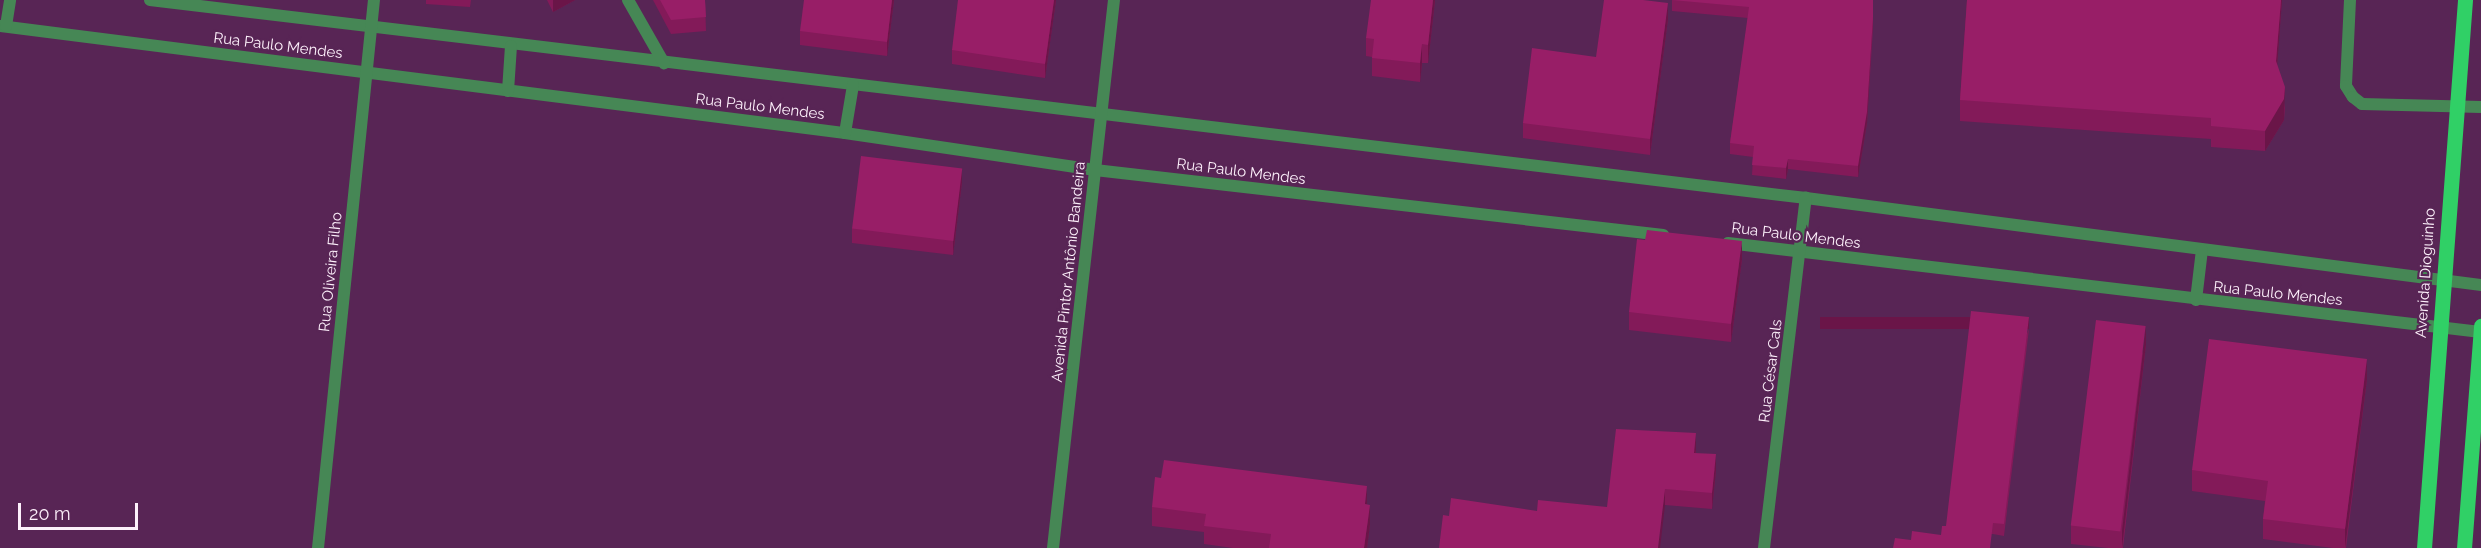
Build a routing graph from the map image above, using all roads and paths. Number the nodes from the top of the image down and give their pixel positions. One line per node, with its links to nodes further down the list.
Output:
1 (10, 0): 8 (street)
2 (150, 0): 9 (street, Rua Paulo Mendes)
3 (374, 0): 9 (street, Rua Oliveira Filho)
4 (628, 0): 11 (street)
5 (1114, 0): 17 (street, Avenida Pintor Antônio Bandeira)
6 (2350, 0): 15 (street)
7 (2465, 0): 15 (main road, Avenida Dioguinho)
8 (3, 26): 12 (street, Rua Paulo Mendes)
9 (371, 29): 10 (street, Rua Paulo Mendes); 12 (street, Rua Oliveira Filho)
10 (511, 46): 11 (street, Rua Paulo Mendes); 14 (street)
11 (664, 63): 13 (street, Rua Paulo Mendes)
12 (367, 72): 14 (street, Rua Paulo Mendes); 31 (street, Rua Oliveira Filho)
13 (853, 85): 17 (street, Rua Paulo Mendes); 18 (street)
14 (508, 91): 18 (street, Rua Paulo Mendes)
15 (2455, 107): 16 (street); 25 (main road, Avenida Dioguinho)
16 (2481, 107)
17 (1101, 112): 19 (street, Avenida Pintor Antônio Bandeira); 20 (street, Rua Paulo Mendes)
18 (845, 133): 19 (street, Rua Paulo Mendes)
19 (1095, 170): 21 (street, Rua Paulo Mendes); 32 (street, Avenida Pintor Antônio Bandeira)
20 (1806, 198): 23 (street, Rua Paulo Mendes); 24 (street, Rua César Cals)
21 (1671, 236)
22 (1718, 242): 24 (street, Rua Paulo Mendes)
23 (2202, 250): 25 (street, Rua Paulo Mendes); 27 (street)
24 (1800, 251): 27 (street, Rua Paulo Mendes); 33 (street, Rua César Cals)
25 (2444, 281): 26 (street, Rua Paulo Mendes); 29 (main road, Avenida Dioguinho)
26 (2481, 285)
27 (2196, 300): 29 (street, Rua Paulo Mendes)
28 (2481, 326): 30 (main road)
29 (2440, 327): 30 (street, Rua Paulo Mendes); 34 (main road, Avenida Dioguinho)
30 (2481, 332): 35 (main road)
31 (318, 548)
32 (1053, 548)
33 (1764, 548)
34 (2424, 548)
35 (2464, 548)

